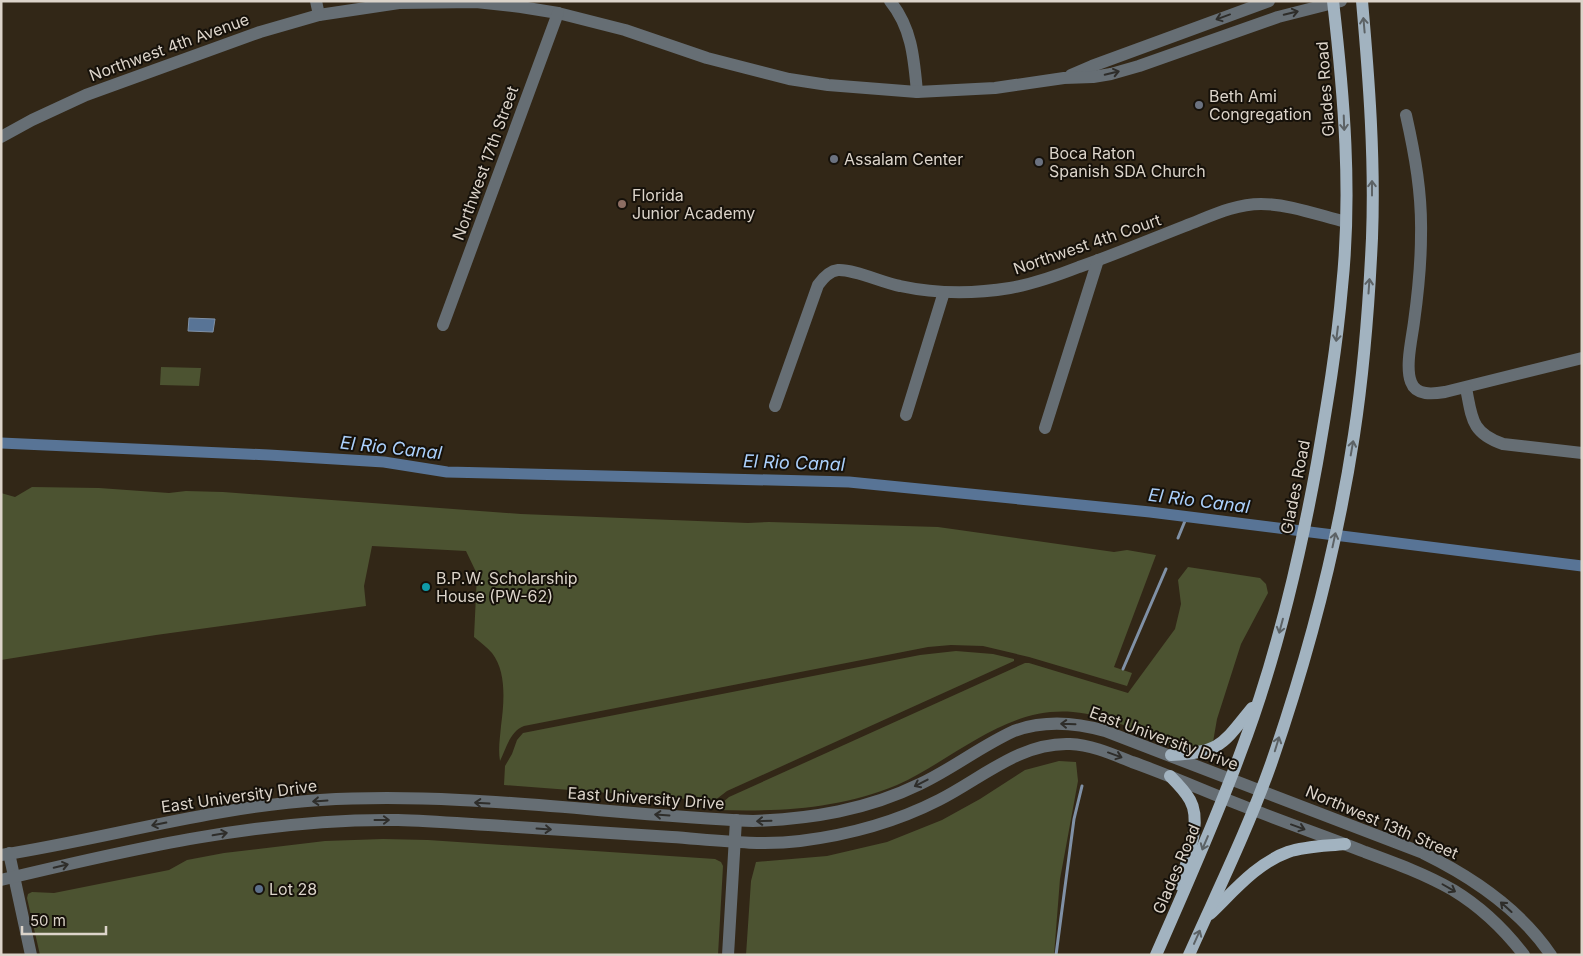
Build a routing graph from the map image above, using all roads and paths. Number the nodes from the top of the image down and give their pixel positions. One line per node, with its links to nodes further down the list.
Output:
1 (316, 1): 7 (street)
2 (890, 1): 9 (street)
3 (1269, 1): 8 (street, Northwest 4th Avenue, one-way to 8)
4 (1362, 1): 26 (main road, one-way to 4)
5 (1336, 2): 8 (street, Northwest 4th Avenue, one-way to 5); 12 (main road, Glades Road, one-way to 12)
6 (558, 13): 7 (street, Northwest 4th Avenue); 9 (street, Northwest 4th Avenue); 15 (street, Northwest 17th Street)
7 (319, 15): 11 (street, Northwest 4th Avenue)
8 (1064, 78): 9 (street, Northwest 4th Avenue)
9 (917, 92)
10 (1406, 115): 17 (street)
11 (1, 137)
12 (1346, 222): 13 (street, Northwest 4th Court); 22 (main road, Glades Road, one-way to 22)
13 (1098, 260): 14 (street, Northwest 4th Court); 20 (street)
14 (944, 292): 18 (street, Northwest 4th Court); 19 (street)
15 (442, 325)
16 (1582, 358): 17 (street)
17 (1466, 388): 21 (street)
18 (775, 406)
19 (906, 415)
20 (1045, 428)
21 (1582, 453)
22 (1258, 700): 23 (main road); 25 (main road, Glades Road)
23 (1171, 755): 25 (street, East University Drive); 29 (street, East University Drive, one-way to 29)
24 (1170, 776): 27 (street, East University Drive); 30 (street, East University Drive, one-way to 24); 35 (main road)
25 (1230, 778): 26 (street, East University Drive); 27 (main road, Glades Road)
26 (1260, 790): 28 (main road); 41 (street, Northwest 13th Street, one-way to 26)
27 (1223, 797): 28 (street, East University Drive); 35 (main road, Glades Road, one-way to 35)
28 (1253, 810): 31 (street, Northwest 13th Street, one-way to 31); 34 (main road)
29 (736, 820): 30 (street); 32 (street, East University Drive, one-way to 32)
30 (735, 841): 33 (street, East University Drive, one-way to 30); 37 (street)
31 (1346, 844): 34 (main road); 40 (street, Northwest 13th Street, one-way to 40)
32 (5, 854): 33 (street)
33 (7, 879): 36 (street)
34 (1204, 920): 39 (main road, one-way to 34)
35 (1170, 923): 38 (main road, Glades Road)
36 (31, 955)
37 (728, 955)
38 (1156, 955)
39 (1189, 955)
40 (1524, 955)
41 (1551, 955)

